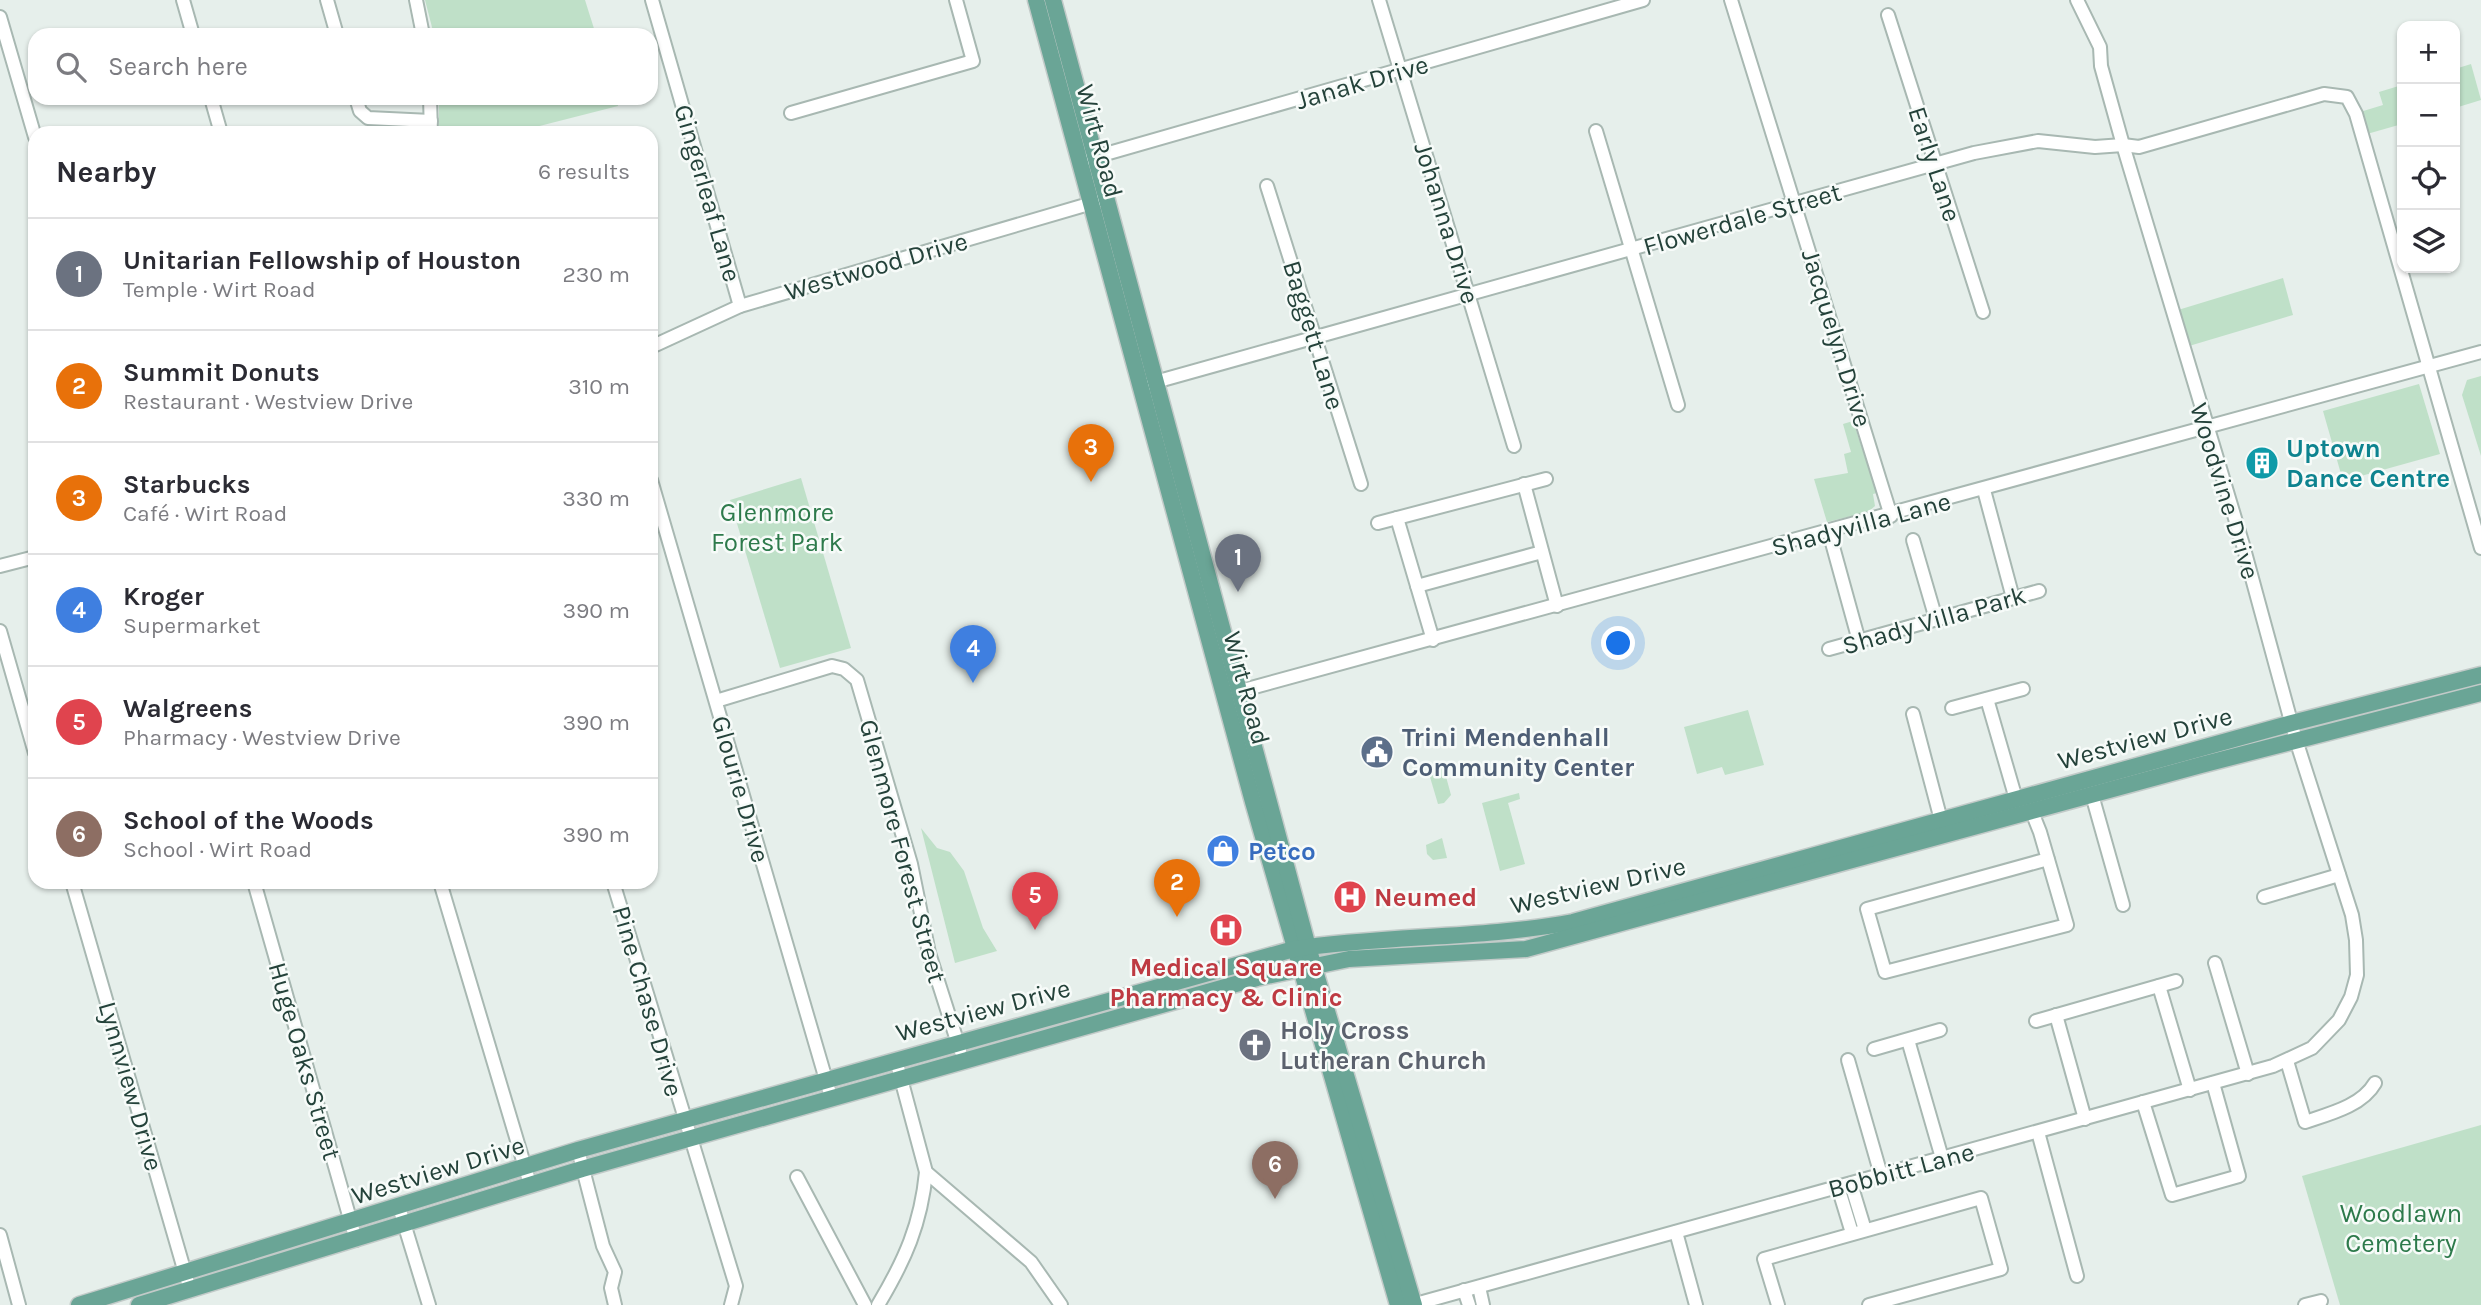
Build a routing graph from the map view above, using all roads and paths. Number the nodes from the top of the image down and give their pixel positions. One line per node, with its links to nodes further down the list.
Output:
1 (183, 0): 14 (street)
2 (327, 0): 15 (street)
3 (416, 0): 16 (street)
4 (652, 0): 35 (street, Gingerleaf Lane)
5 (956, 0): 21 (street)
6 (1036, 0): 28 (main road, Wirt Road)
7 (1053, 0): 28 (main road, Wirt Road)
8 (1379, 0): 17 (street, Johanna Drive)
9 (1643, 0): 17 (street, Janak Drive)
10 (1731, 0): 32 (street, Jacquelyn Drive)
11 (2077, 0): 27 (street, Woodvine Drive)
12 (1888, 15): 29 (street, Early Lane)
13 (0, 17): 22 (street)
14 (191, 28)
15 (335, 28)
16 (422, 28)
17 (1401, 71): 28 (street, Janak Drive); 34 (street, Johanna Drive)
18 (213, 105): 23 (street)
19 (358, 105): 24 (street)
20 (430, 105): 25 (street)
21 (791, 113)
22 (32, 126)
23 (219, 126)
24 (424, 126)
25 (431, 126)
26 (1596, 131): 33 (street)
27 (2123, 145): 29 (street, Flowerdale Street); 40 (street, Flowerdale Street); 43 (street, Woodvine Drive)
28 (1088, 159): 31 (main road, Wirt Road)
29 (1934, 164): 32 (street, Flowerdale Street); 36 (street, Early Lane)
30 (1267, 186): 37 (street, Baggett Lane)
31 (1099, 201): 35 (street, Westwood Drive); 41 (main road, Wirt Road); 41 (main road, Wirt Road)
32 (1796, 204): 33 (street, Flowerdale Street); 50 (street, Jacquelyn Drive)
33 (1633, 250): 34 (street, Flowerdale Street); 42 (street)
34 (1468, 295): 37 (street, Flowerdale Street); 44 (street, Johanna Drive)
35 (740, 306): 38 (street, Westwood Drive)
36 (1983, 312)
37 (1315, 338): 41 (street, Flowerdale Street); 46 (street, Baggett Lane)
38 (658, 344)
39 (2481, 352): 40 (street, Shadyvilla Lane)
40 (2429, 367): 43 (street, Shadyvilla Lane); 55 (street)
41 (1149, 384): 70 (main road, Wirt Road); 97 (main road, Wirt Road)
42 (1678, 405)
43 (2205, 428): 48 (street, Shadyvilla Lane); 76 (street, Woodvine Drive)
44 (1514, 446)
45 (1546, 479): 47 (street)
46 (1361, 484)
47 (1524, 484): 51 (street); 56 (street)
48 (1983, 490): 50 (street, Shadyvilla Lane); 61 (street)
49 (658, 504): 73 (street, Glourie Drive)
50 (1891, 516): 53 (street, Shadyvilla Lane)
51 (1397, 518): 52 (street); 59 (street)
52 (1378, 523)
53 (1829, 532): 62 (street, Shadyvilla Lane); 66 (street)
54 (1913, 540): 63 (street)
55 (2481, 548)
56 (1542, 552): 59 (street); 62 (street)
57 (28, 559): 58 (street)
58 (0, 566)
59 (1417, 586): 65 (street)
60 (2039, 590): 61 (street, Shady Villa Park)
61 (2013, 598): 63 (street, Shady Villa Park)
62 (1557, 606): 65 (street, Shadyvilla Lane)
63 (1936, 620): 66 (street, Shady Villa Park)
64 (0, 631): 77 (street)
65 (1433, 640): 70 (street, Shadyvilla Lane)
66 (1858, 641): 67 (street, Shady Villa Park)
67 (1829, 649)
68 (2481, 675): 76 (main road, Westview Drive)
69 (2023, 689): 72 (street)
70 (1240, 691): 97 (main road, Wirt Road)
71 (2481, 693): 78 (main road, Westview Drive)
72 (1987, 699): 74 (street); 81 (street)
73 (716, 701): 109 (street, Glenmore Forest Street); 117 (street, Glourie Drive)
74 (1952, 708)
75 (1913, 714): 83 (street)
76 (2292, 723): 78 (street, Woodvine Drive); 79 (main road, Westview Drive)
77 (28, 729)
78 (2296, 740): 79 (main road, Westview Drive); 87 (street, Woodvine Drive)
79 (2114, 781): 80 (main road, Westview Drive); 81 (main road, Westview Drive)
80 (2092, 795): 82 (main road, Westview Drive); 94 (street)
81 (2016, 799): 83 (main road, Westview Drive)
82 (2032, 812): 85 (main road, Westview Drive); 86 (street)
83 (1941, 820): 84 (main road, Westview Drive)
84 (1914, 827): 85 (main road); 92 (main road, Westview Drive)
85 (1919, 844): 92 (main road, Westview Drive)
86 (2048, 859): 86 (street)
87 (2339, 875): 93 (street); 104 (street, Woodvine Drive)
88 (74, 889): 142 (street, Lynnview Drive)
89 (256, 889): 136 (street, Huge Oaks Street)
90 (442, 889): 132 (street)
91 (615, 889): 124 (street, Pine Chase Drive)
92 (1723, 889): 95 (main road, Westview Drive); 98 (main road, Westview Drive)
93 (2264, 897)
94 (2123, 905)
95 (1522, 931): 96 (main road, Westview Drive); 98 (main road)
96 (1471, 936): 97 (main road, Westview Drive); 99 (main road)
97 (1301, 948): 101 (main road, Wirt Road); 109 (main road, Westview Drive)
98 (1526, 949): 99 (main road, Westview Drive)
99 (1472, 953): 101 (main road, Westview Drive)
100 (2215, 963): 115 (street)
101 (1306, 966): 112 (main road, Westview Drive); 159 (main road, Wirt Road); 160 (main road, Wirt Road)
102 (2176, 981): 103 (street)
103 (2159, 986): 105 (street); 120 (street)
104 (2355, 986): 114 (street, Bobbitt Lane)
105 (2056, 1015): 106 (street); 123 (street)
106 (2036, 1021)
107 (1940, 1030): 108 (street)
108 (1908, 1040): 110 (street); 128 (street)
109 (958, 1044): 111 (main road, Westview Drive); 112 (street, Glenmore Forest Street)
110 (1874, 1049)
111 (896, 1060): 116 (street); 117 (main road, Westview Drive)
112 (965, 1060): 116 (main road, Westview Drive)
113 (1849, 1060): 131 (street)
114 (2287, 1061): 115 (street, Bobbitt Lane); 119 (street)
115 (2248, 1074): 118 (street, Bobbitt Lane)
116 (901, 1077): 121 (main road, Westview Drive); 130 (street)
117 (825, 1080): 121 (street, Glourie Drive); 124 (main road, Westview Drive)
118 (2213, 1083): 120 (street, Bobbitt Lane); 122 (street)
119 (2375, 1083)
120 (2190, 1090): 122 (street, Bobbitt Lane)
121 (831, 1097): 126 (main road, Westview Drive)
122 (2143, 1102): 123 (street, Bobbitt Lane)
123 (2085, 1119): 125 (street, Bobbitt Lane)
124 (683, 1120): 126 (street, Pine Chase Drive); 127 (main road, Westview Drive)
125 (2038, 1132): 128 (street, Bobbitt Lane); 143 (street)
126 (689, 1138): 129 (main road, Westview Drive); 155 (street, Pine Chase Drive)
127 (578, 1150): 129 (street); 132 (main road, Westview Drive)
128 (1942, 1158): 131 (street, Bobbitt Lane)
129 (582, 1168): 132 (main road, Westview Drive); 154 (street)
130 (926, 1172): 157 (street); 158 (street)
131 (1881, 1175): 134 (street, Bobbitt Lane)
132 (528, 1176): 135 (main road, Westview Drive); 137 (main road, Westview Drive)
133 (797, 1177): 156 (street)
134 (1844, 1185): 138 (street); 139 (street, Bobbitt Lane)
135 (399, 1207): 136 (main road, Westview Drive); 137 (street)
136 (351, 1222): 141 (street, Huge Oaks Street); 142 (main road, Westview Drive)
137 (405, 1225): 141 (main road, Westview Drive); 153 (street)
138 (1859, 1231): 164 (street); 165 (street)
139 (1676, 1232): 145 (street, Bobbitt Lane); 163 (street)
140 (0, 1235): 150 (street)
141 (356, 1240): 146 (main road, Westview Drive)
142 (184, 1273): 144 (main road, Westview Drive); 146 (street, Lynnview Drive)
143 (2077, 1276)
144 (153, 1283): 149 (street); 151 (main road, Westview Drive)
145 (1479, 1287): 147 (street, Bobbitt Lane); 162 (street)
146 (190, 1290): 149 (main road, Westview Drive)
147 (1464, 1290): 160 (street, Bobbitt Lane); 161 (street)
148 (2321, 1301): 166 (street)
149 (158, 1302): 152 (main road, Westview Drive)
150 (19, 1305)
151 (79, 1305)
152 (139, 1305)
153 (429, 1305)
154 (615, 1305)
155 (731, 1305)
156 (865, 1305)
157 (878, 1305)
158 (1061, 1305)
159 (1398, 1305)
160 (1414, 1305)
161 (1469, 1305)
162 (1483, 1305)
163 (1696, 1305)
164 (1778, 1305)
165 (1869, 1305)
166 (2305, 1305)

